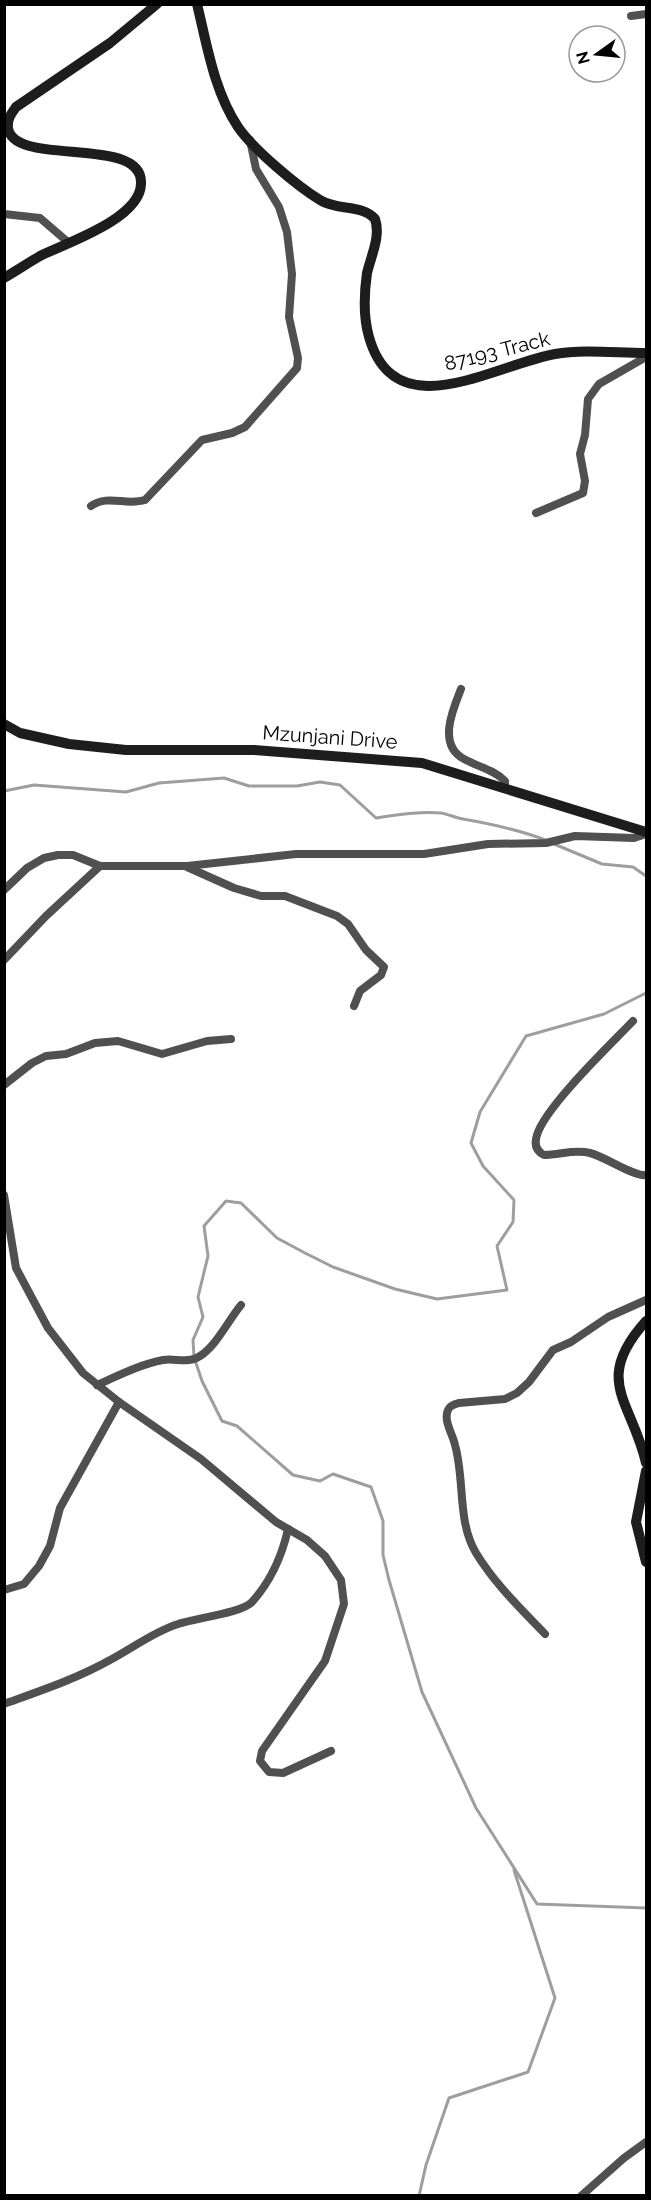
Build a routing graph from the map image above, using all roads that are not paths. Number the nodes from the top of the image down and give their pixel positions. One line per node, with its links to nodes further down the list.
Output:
1 (157, 4): 7 (street)
2 (197, 4): 5 (street, 87193 Track)
3 (646, 14): 4 (street)
4 (631, 16)
5 (250, 140): 9 (street, 87193 Track); 10 (street)
6 (4, 214): 7 (street)
7 (69, 243): 8 (street)
8 (4, 278)
9 (646, 355): 11 (street)
10 (91, 506)
11 (536, 513)
12 (461, 689): 14 (street)
13 (4, 724): 14 (street, Mzunjani Drive)
14 (505, 788): 15 (street, Mzunjani Drive)
15 (646, 833): 17 (street)
16 (100, 866): 17 (street); 18 (street); 19 (street)
17 (187, 866): 20 (street)
18 (4, 890)
19 (4, 960)
20 (354, 1005)
21 (633, 1021): 24 (street)
22 (231, 1039): 23 (street)
23 (4, 1085)
24 (646, 1175)
25 (4, 1195): 29 (street)
26 (646, 1300): 36 (street)
27 (241, 1305): 29 (street)
28 (646, 1321): 31 (street)
29 (97, 1385): 30 (street)
30 (119, 1402): 33 (street); 35 (street)
31 (646, 1463)
32 (646, 1471): 34 (street)
33 (288, 1529): 37 (street); 38 (street)
34 (646, 1562)
35 (4, 1590)
36 (545, 1634)
37 (4, 1704)
38 (332, 1751)
39 (646, 2142): 40 (street)
40 (581, 2196)

